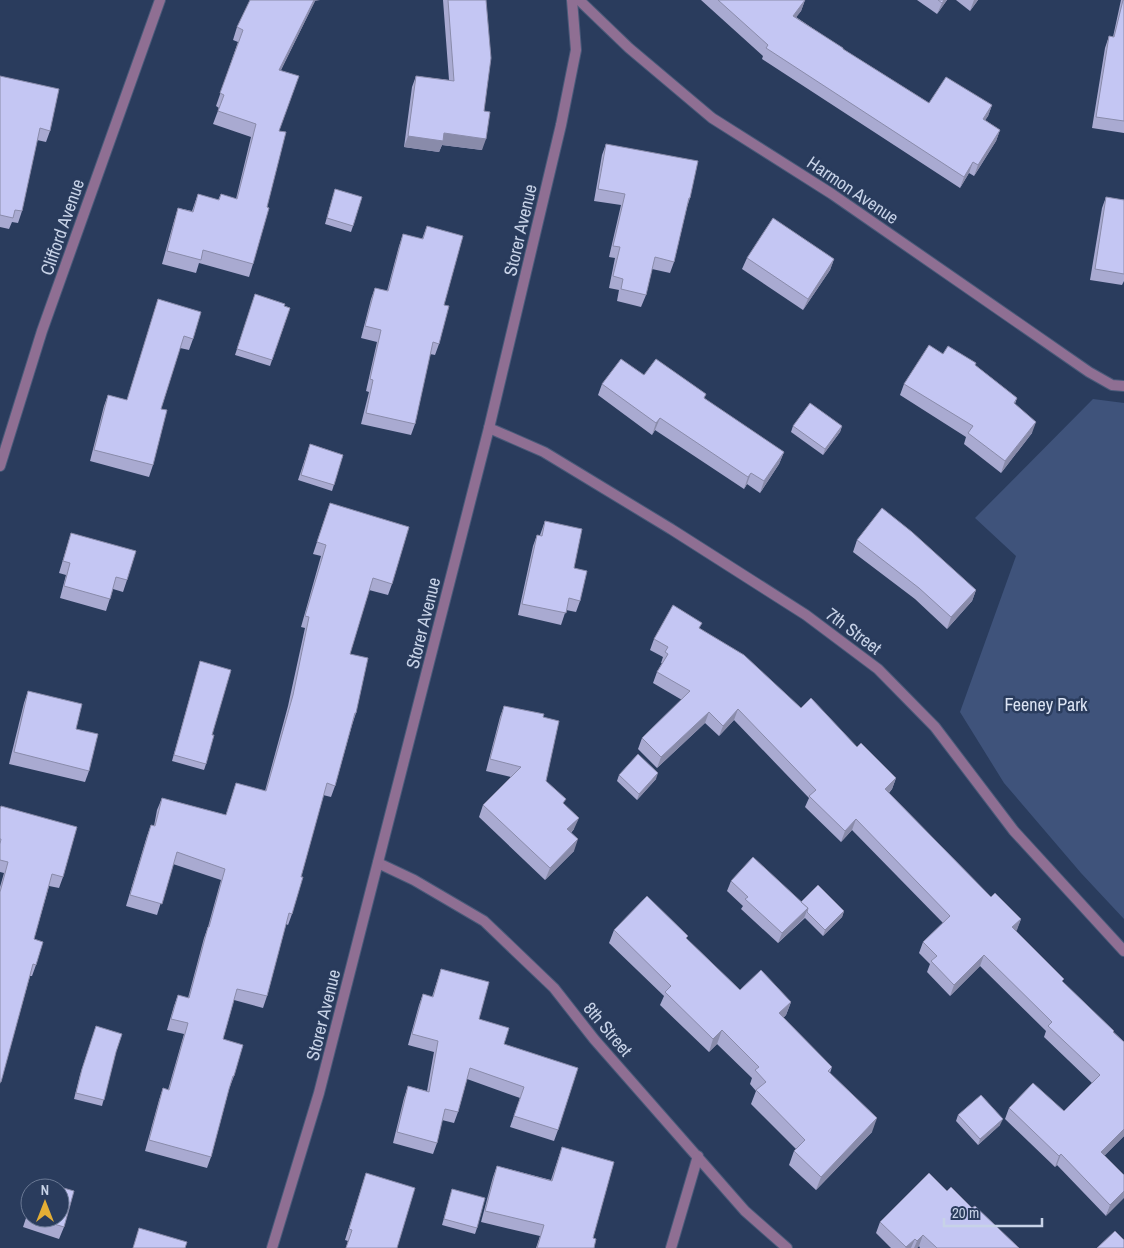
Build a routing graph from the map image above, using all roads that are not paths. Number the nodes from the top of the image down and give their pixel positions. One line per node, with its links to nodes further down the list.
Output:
1 (160, 0): 6 (street, Clifford Avenue)
2 (572, 0): 5 (street, Storer Avenue)
3 (579, 0): 4 (street, Harmon Avenue)
4 (1124, 386)
5 (489, 428): 7 (street, Storer Avenue); 8 (street, 7th Street)
6 (0, 466)
7 (378, 863): 9 (street, 8th Street); 10 (street, Storer Avenue)
8 (1124, 951)
9 (698, 1156): 11 (street); 12 (street, 8th Street)
10 (272, 1248)
11 (670, 1248)
12 (787, 1248)

